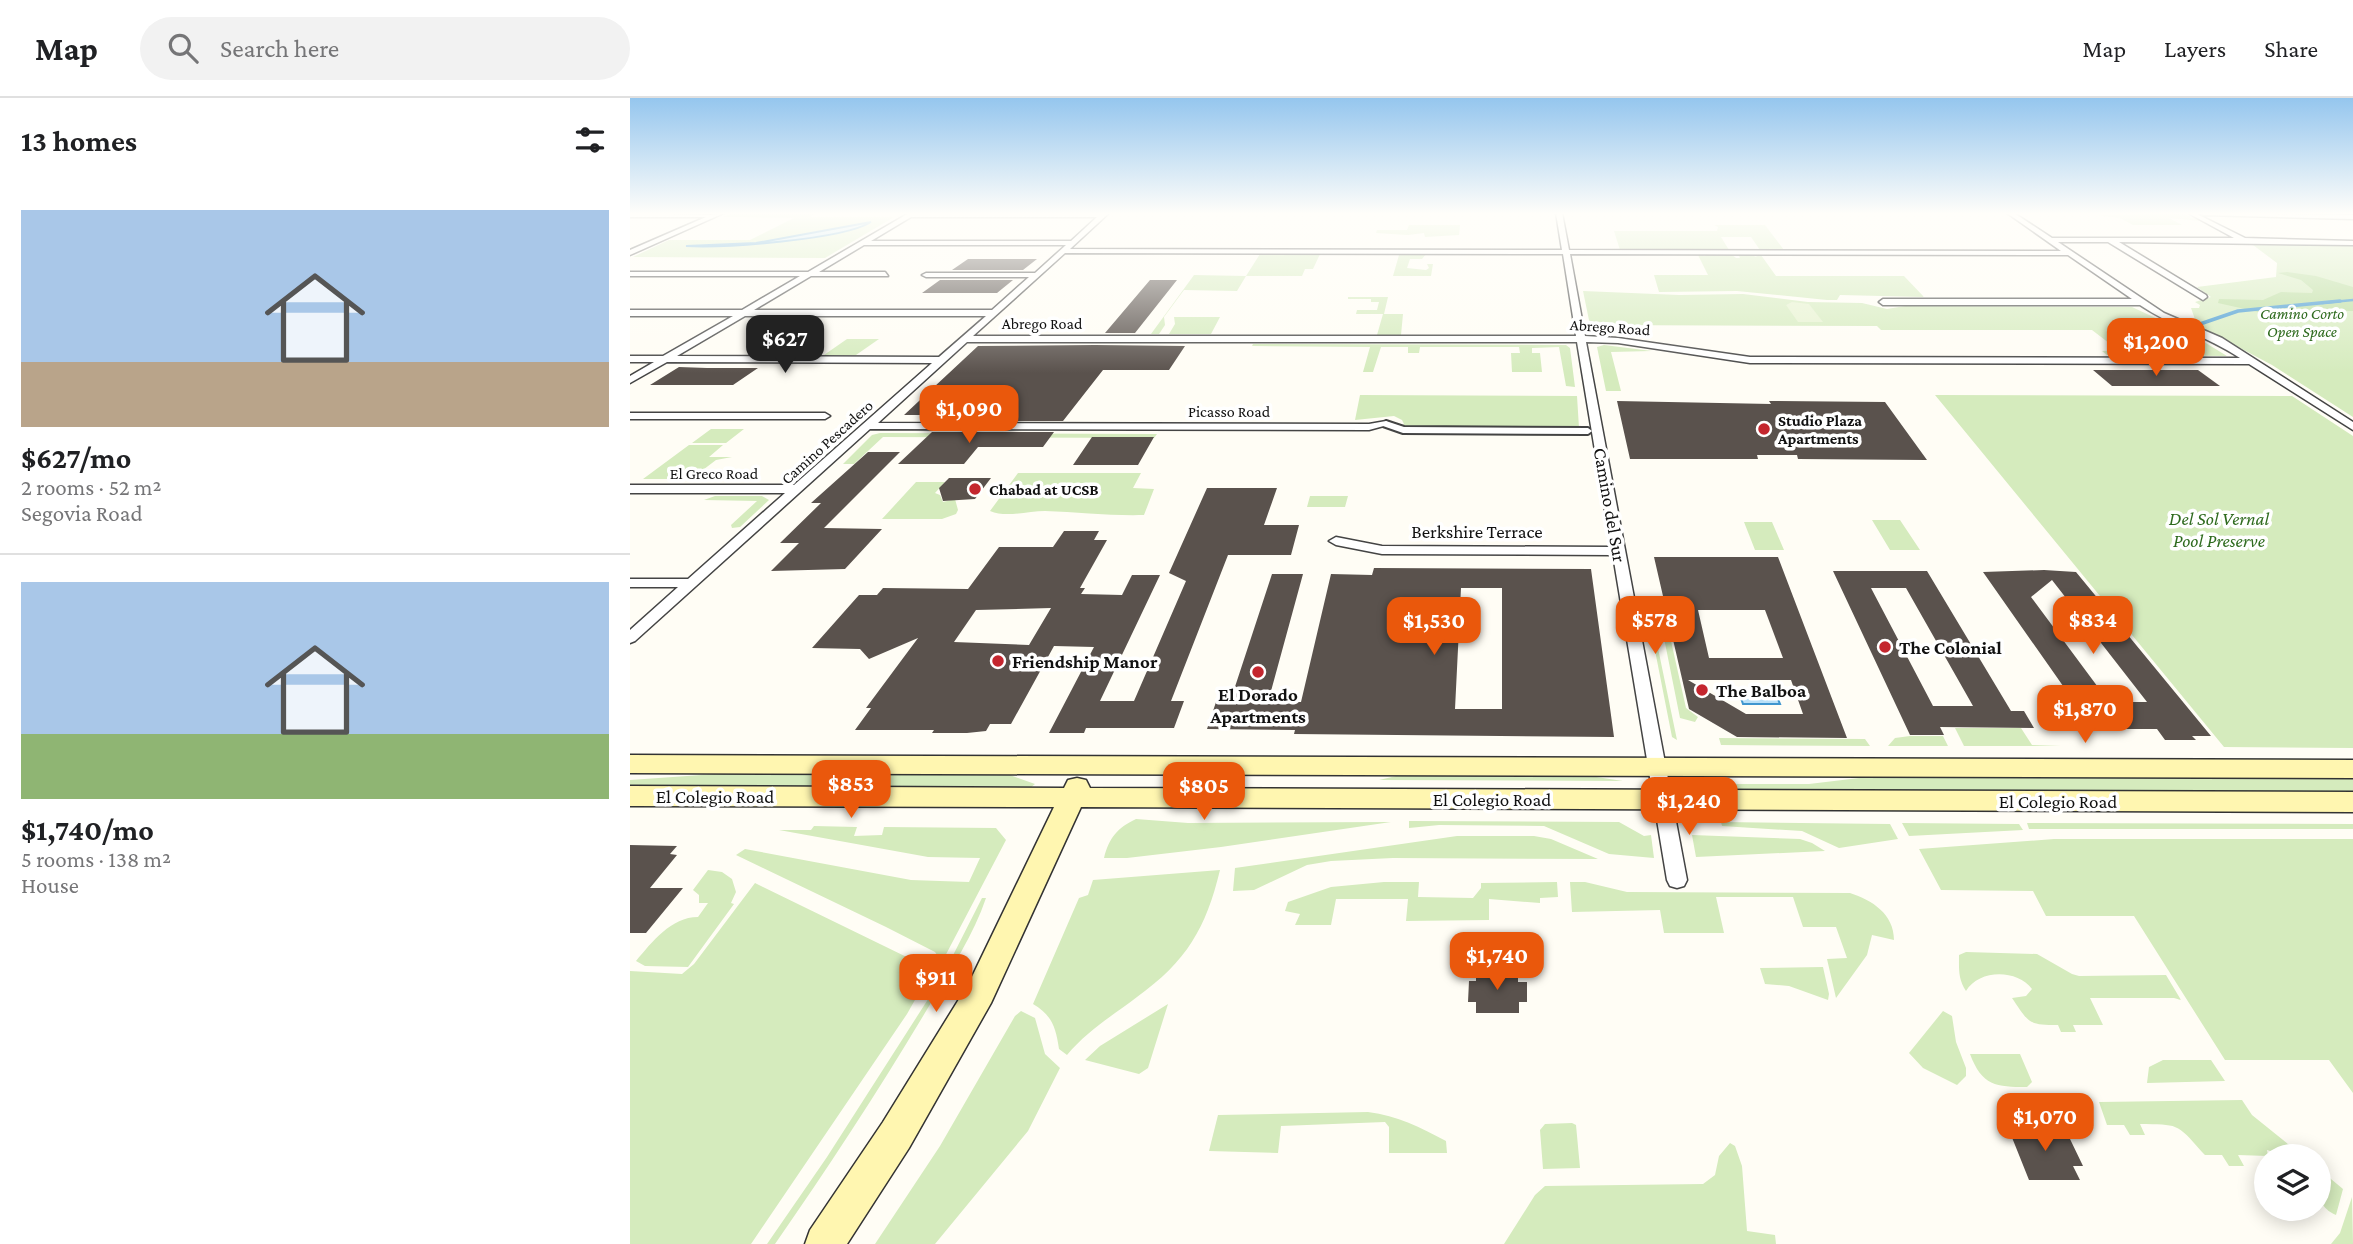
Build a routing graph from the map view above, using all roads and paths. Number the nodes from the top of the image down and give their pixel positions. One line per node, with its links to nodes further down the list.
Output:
1 (822, 266): 7 (street)
2 (1046, 266): 10 (street, Camino Pescadero)
3 (1568, 266): 18 (street, Camino del Sur)
4 (2088, 266): 13 (street)
5 (2153, 266): 11 (street)
6 (630, 274): 7 (street)
7 (809, 274): 8 (street); 15 (street)
8 (885, 275)
9 (926, 275): 10 (street)
10 (1036, 275): 16 (street, Camino Pescadero)
11 (2203, 297)
12 (1883, 302): 13 (street)
13 (2141, 302): 22 (street)
14 (630, 313): 15 (street)
15 (744, 313): 16 (street); 20 (street)
16 (993, 313): 17 (street, Camino Pescadero)
17 (965, 339): 18 (street, Abrego Road); 21 (street, Camino Pescadero)
18 (1581, 340): 22 (street, Abrego Road); 33 (street, Camino del Sur)
19 (630, 359): 20 (street)
20 (666, 359): 21 (street); 23 (street)
21 (941, 360): 27 (street, Camino Pescadero)
22 (2252, 361): 28 (street)
23 (630, 380)
24 (630, 416): 25 (street)
25 (825, 416)
26 (1386, 424): 27 (street, Picasso Road); 29 (street, Picasso Road)
27 (868, 426): 31 (street, Camino Pescadero)
28 (2353, 428)
29 (1588, 431)
30 (630, 489): 31 (street, El Greco Road)
31 (798, 489): 35 (street, Camino Pescadero)
32 (1336, 541): 33 (street, Berkshire Terrace)
33 (1618, 551): 39 (street, Camino del Sur)
34 (630, 583): 35 (street)
35 (691, 583): 36 (street, Camino Pescadero)
36 (630, 638)
37 (630, 764): 38 (main road, El Colegio Road)
38 (1087, 765): 39 (main road, El Colegio Road); 42 (main road)
39 (1657, 767): 40 (main road, El Colegio Road); 43 (street, Camino del Sur)
40 (2353, 769)
41 (630, 796): 42 (main road, El Colegio Road)
42 (1072, 798): 43 (main road, El Colegio Road); 46 (main road)
43 (1663, 800): 44 (main road, El Colegio Road); 45 (street, Camino del Sur)
44 (2353, 802)
45 (1676, 880)
46 (824, 1244)

